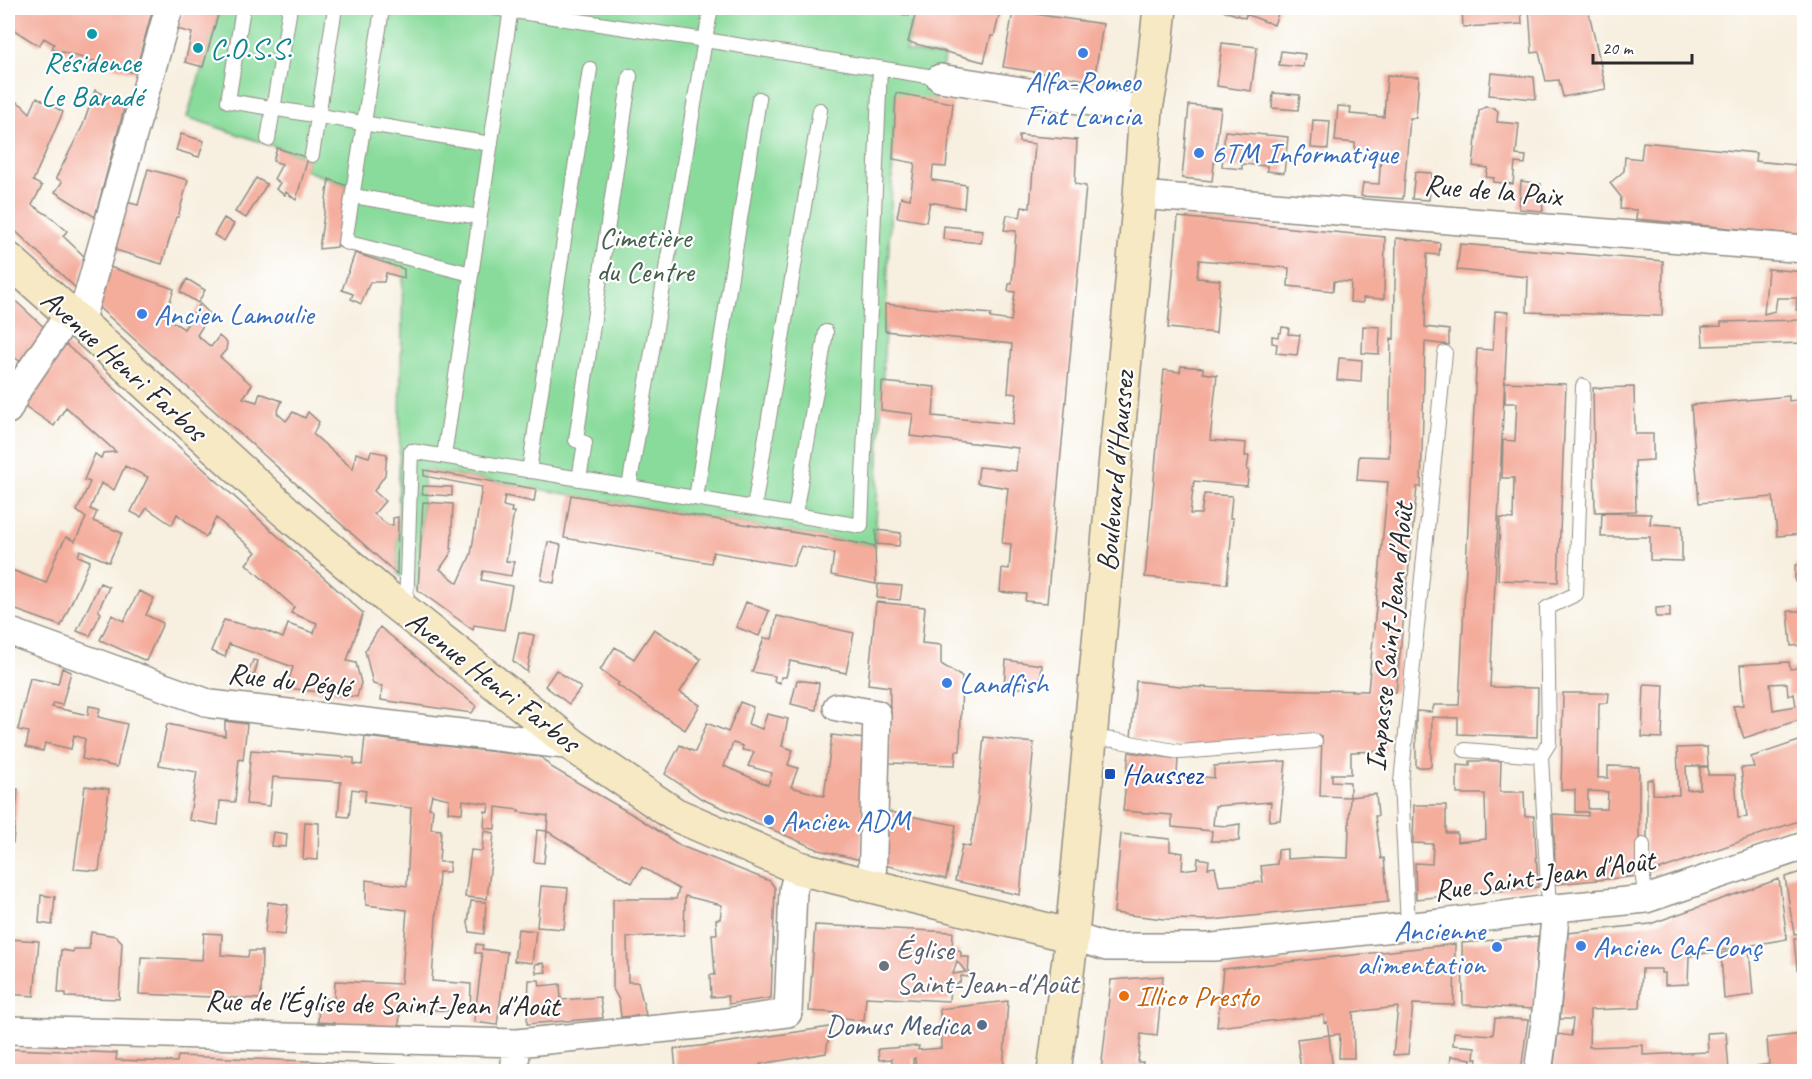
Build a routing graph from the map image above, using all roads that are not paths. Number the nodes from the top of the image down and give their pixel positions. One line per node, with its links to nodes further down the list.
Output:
1 (169, 8): 30 (street)
2 (243, 8): 16 (lane)
3 (290, 8): 16 (lane)
4 (335, 8): 19 (lane)
5 (388, 8): 20 (lane)
6 (494, 8): 9 (lane)
7 (711, 8): 10 (lane)
8 (1160, 8): 17 (main road, Boulevard d'Haussez)
9 (511, 9): 10 (lane); 22 (lane)
10 (705, 40): 11 (lane); 38 (lane)
11 (880, 68): 14 (lane); 41 (lane)
12 (590, 69): 36 (lane)
13 (630, 76): 37 (lane)
14 (940, 78): 17 (street)
15 (759, 99): 39 (lane)
16 (274, 109): 19 (lane); 21 (lane)
17 (1146, 109): 24 (main road, Boulevard d'Haussez)
18 (820, 110): 40 (lane)
19 (319, 116): 20 (lane); 23 (lane)
20 (364, 123): 22 (lane); 25 (lane)
21 (268, 139)
22 (491, 144): 26 (lane)
23 (312, 155)
24 (1140, 195): 27 (street, Rue de la Paix); 45 (main road, Boulevard d'Haussez)
25 (353, 196): 26 (lane); 29 (lane)
26 (480, 217): 29 (lane)
27 (1804, 249)
28 (8, 259): 30 (main road, Avenue Henri Farbos)
29 (471, 274): 35 (lane)
30 (74, 319): 34 (street); 42 (main road, Avenue Henri Farbos)
31 (826, 332): 41 (lane)
32 (1445, 353): 56 (lane, Impasse Saint-Jean d'Août)
33 (1583, 386): 49 (lane)
34 (8, 410)
35 (444, 456): 36 (lane); 42 (lane)
36 (529, 471): 37 (lane)
37 (579, 479): 38 (lane)
38 (629, 487): 39 (lane)
39 (696, 498): 40 (lane)
40 (754, 508): 41 (lane)
41 (795, 514)
42 (406, 612): 47 (main road, Avenue Henri Farbos)
43 (8, 631): 47 (street, Rue du Péglé)
44 (837, 707): 53 (street)
45 (1090, 738): 46 (lane); 57 (main road, Boulevard d'Haussez)
46 (1315, 741)
47 (574, 746): 52 (main road, Avenue Henri Farbos)
48 (1465, 750): 49 (lane)
49 (1540, 756): 55 (lane)
50 (1643, 845): 54 (lane)
51 (1804, 846): 54 (street, Rue Saint-Jean d'Août)
52 (799, 868): 53 (main road, Avenue Henri Farbos); 59 (street, Rue de l'Église de Saint-Jean d'Août)
53 (872, 885): 57 (main road, Avenue Henri Farbos)
54 (1646, 899): 55 (street, Rue Saint-Jean d'Août)
55 (1553, 909): 56 (street, Rue Saint-Jean d'Août); 62 (street)
56 (1408, 926): 57 (street, Rue Saint-Jean d'Août)
57 (1072, 936): 61 (main road, Boulevard d'Haussez)
58 (8, 1030): 59 (street, Rue de l'Église de Saint-Jean d'Août)
59 (517, 1043): 60 (street)
60 (514, 1071)
61 (1054, 1071)
62 (1538, 1071)

